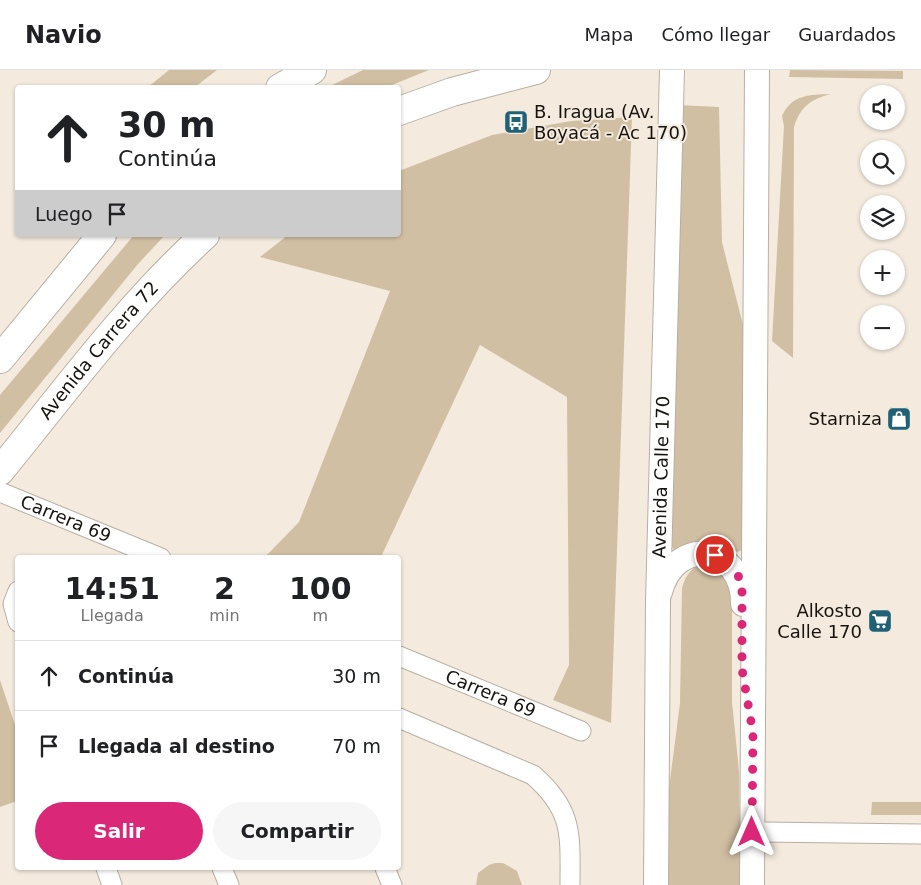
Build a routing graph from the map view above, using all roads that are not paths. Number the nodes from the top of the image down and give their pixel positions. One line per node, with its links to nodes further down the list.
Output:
1 (536, 70): 6 (highway)
2 (672, 70): 14 (main road, Avenida Calle 170)
3 (757, 70): 19 (main road)
4 (305, 71): 5 (highway)
5 (284, 85)
6 (401, 110)
7 (100, 237): 9 (highway)
8 (204, 237): 10 (highway, Avenida Carrera 72)
9 (0, 359)
10 (0, 471)
11 (0, 492): 12 (street, Carrera 69)
12 (154, 555)
13 (15, 599): 15 (street)
14 (658, 602): 19 (main road); 29 (main road, Avenida Calle 170)
15 (15, 611)
16 (401, 656): 18 (street, Carrera 69)
17 (401, 719): 28 (street)
18 (581, 731)
19 (753, 733): 20 (main road)
20 (752, 832): 21 (street); 30 (main road)
21 (921, 834)
22 (107, 870): 25 (street)
23 (223, 870): 26 (street)
24 (386, 870): 27 (street)
25 (112, 885)
26 (229, 885)
27 (392, 885)
28 (570, 885)
29 (656, 885)
30 (752, 885)

